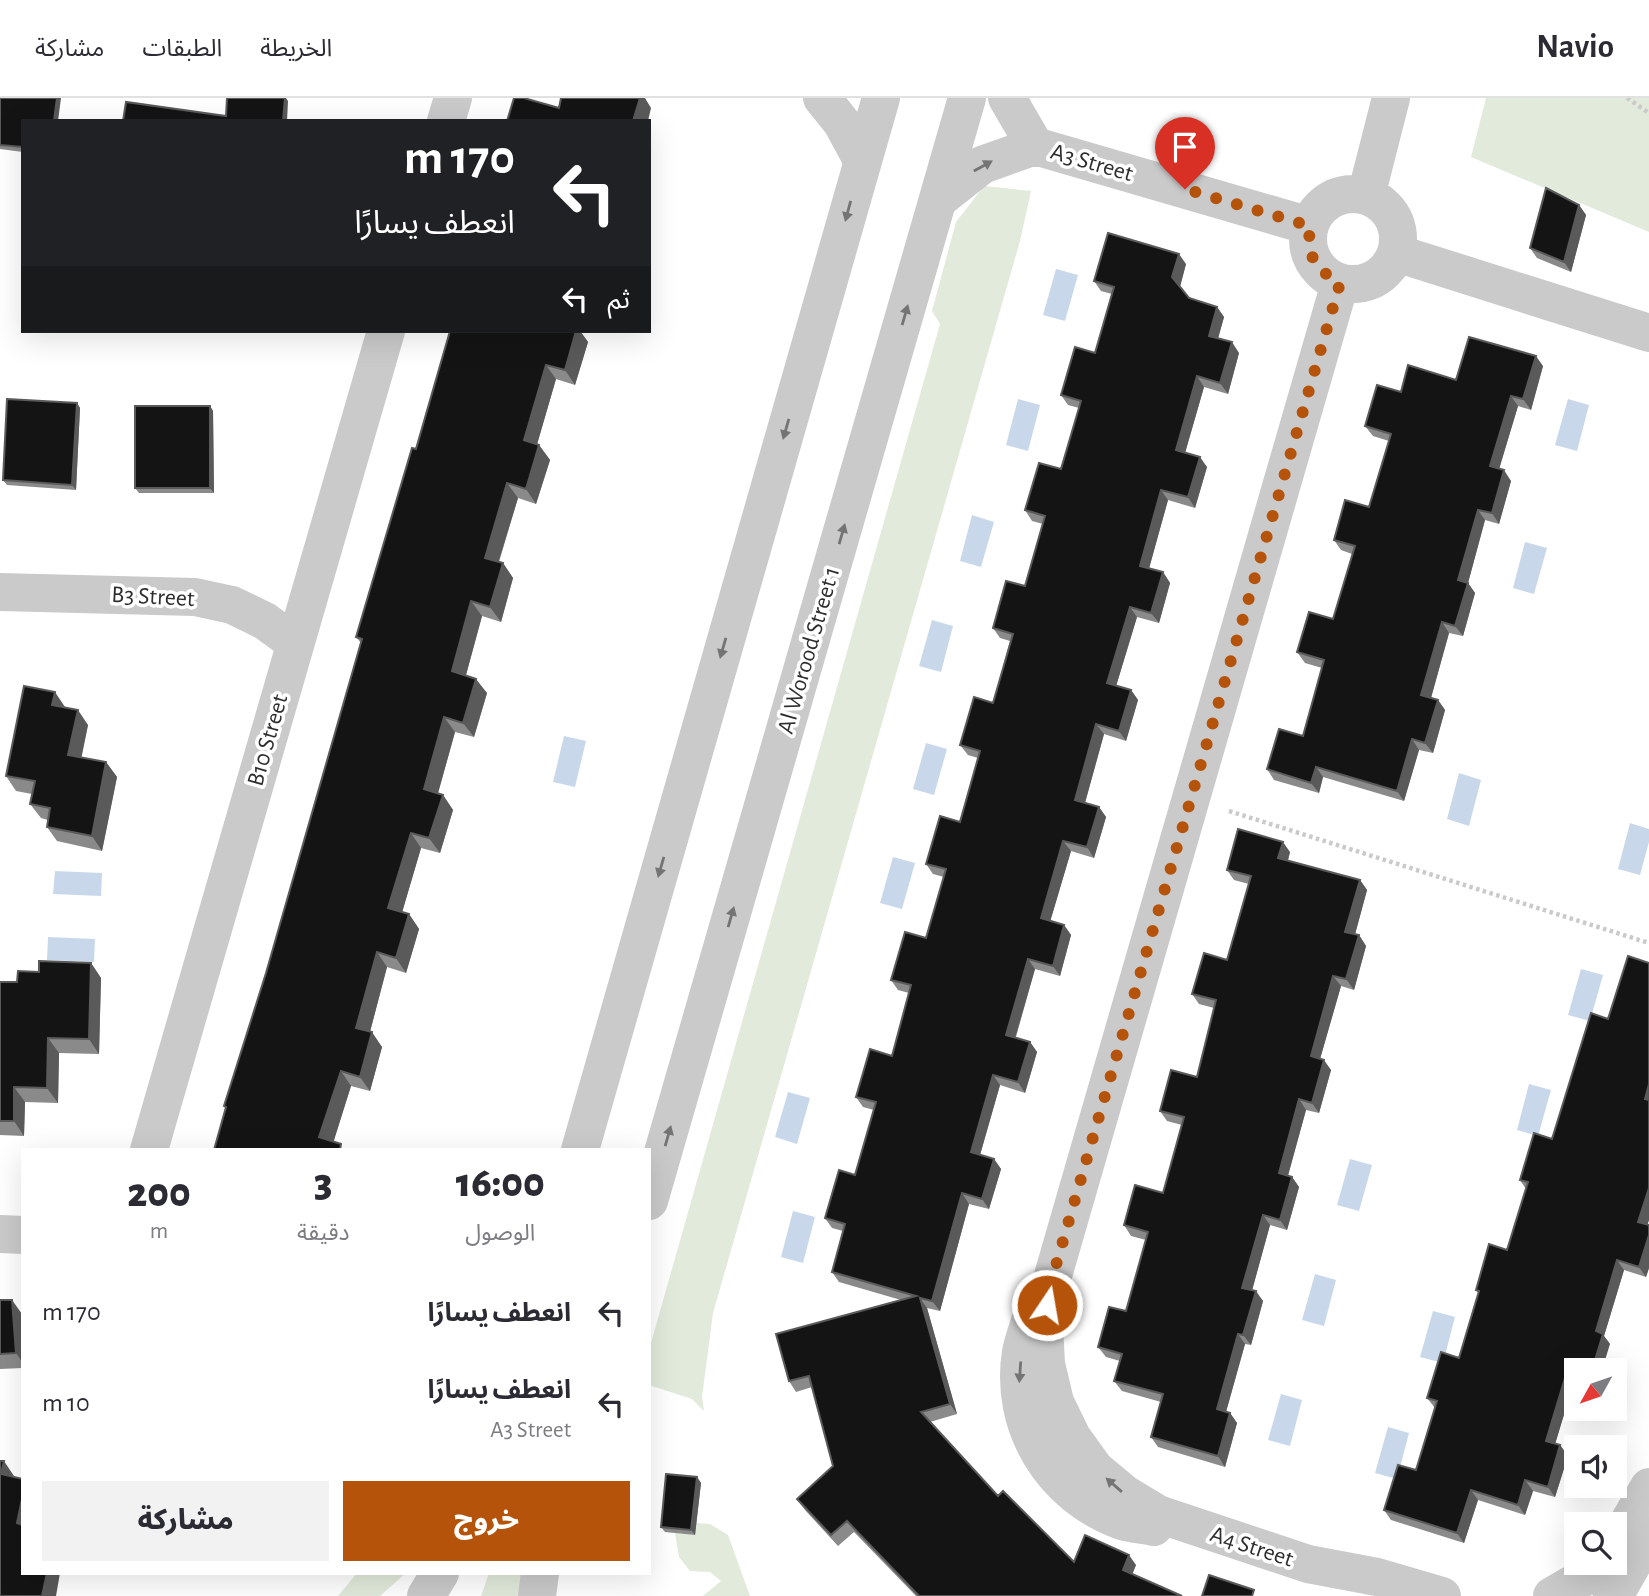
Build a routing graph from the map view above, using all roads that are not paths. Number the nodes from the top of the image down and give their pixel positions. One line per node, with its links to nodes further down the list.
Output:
1 (453, 98): 7 (street)
2 (822, 98): 9 (street)
3 (881, 98): 9 (street)
4 (967, 98): 11 (street, Al Worood Street 1)
5 (1007, 98): 8 (street, A3 Street)
6 (1391, 98): 10 (street)
7 (447, 119)
8 (1035, 146): 11 (street, A3 Street, one-way to 8); 12 (street, A3 Street)
9 (862, 160): 20 (street, one-way to 20)
10 (1366, 196): 12 (street); 13 (street)
11 (939, 199): 21 (street, Al Worood Street 1, one-way to 11)
12 (1310, 226): 14 (street)
13 (1396, 253): 14 (street); 16 (street)
14 (1340, 283): 27 (street, A4 Street)
15 (385, 333): 18 (street, B10 Street)
16 (1649, 333)
17 (0, 592): 18 (street, B3 Street)
18 (295, 643): 19 (street, B10 Street)
19 (150, 1148)
20 (581, 1148)
21 (651, 1194)
22 (0, 1234): 23 (street)
23 (21, 1235)
24 (1649, 1487): 25 (street)
25 (1627, 1525)
26 (1649, 1535): 40 (street)
27 (1308, 1564): 37 (street, A4 Street); 38 (street, A4 Street)
28 (439, 1575): 33 (street)
29 (460, 1575): 34 (street)
30 (540, 1575): 35 (street)
31 (564, 1575): 36 (street)
32 (1588, 1575): 39 (street)
33 (426, 1596)
34 (450, 1596)
35 (537, 1596)
36 (564, 1596)
37 (1375, 1596)
38 (1442, 1596)
39 (1552, 1596)
40 (1612, 1596)

